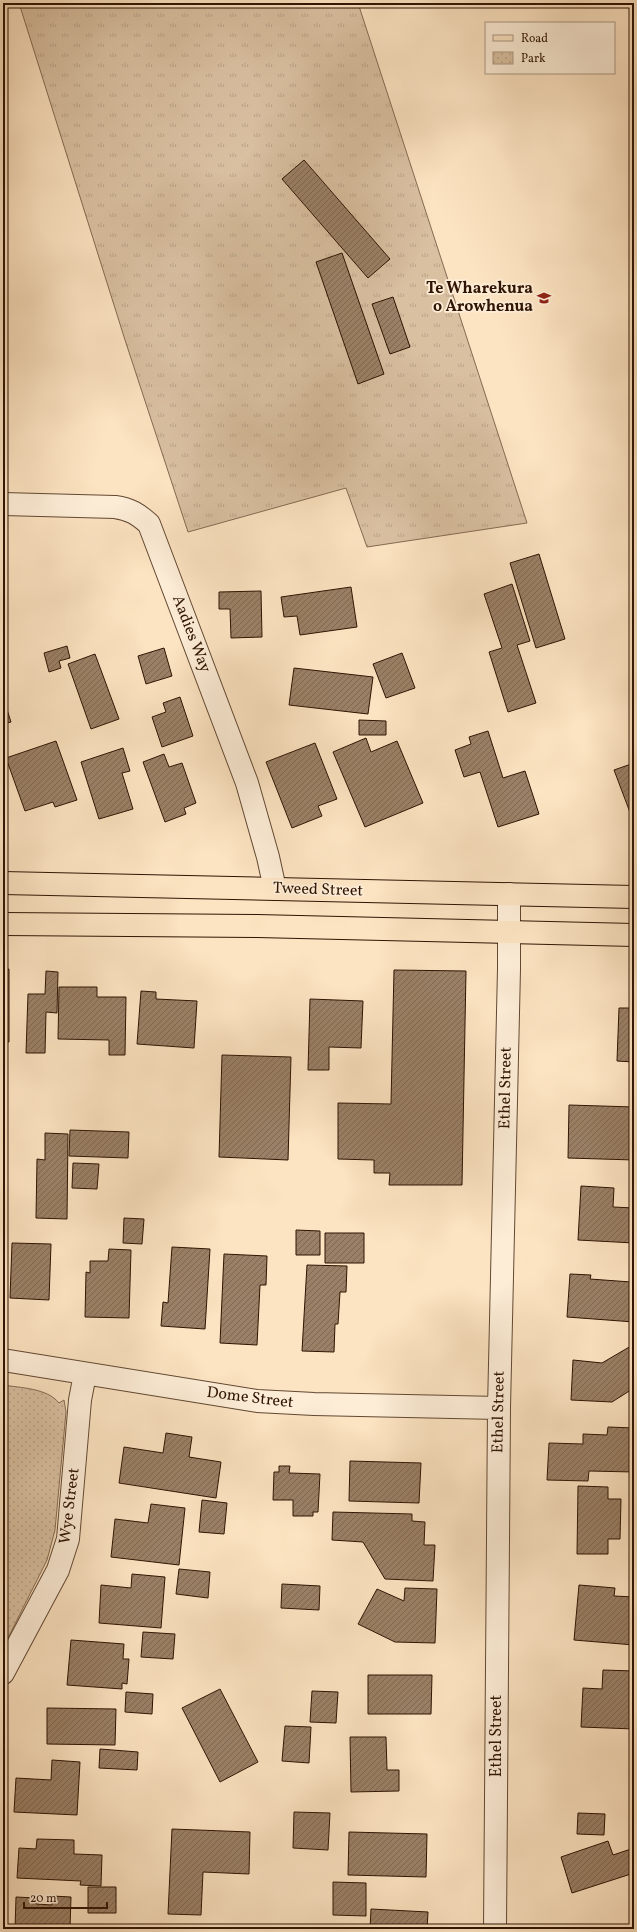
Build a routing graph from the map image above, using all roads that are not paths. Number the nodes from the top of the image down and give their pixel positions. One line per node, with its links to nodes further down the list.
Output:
1 (3, 504): 3 (street, Aadies Way)
2 (3, 883): 3 (main road, Tweed Street)
3 (275, 889): 4 (main road, Tweed Street)
4 (509, 894): 5 (main road, Tweed Street); 7 (street, Ethel Street)
5 (634, 897)
6 (3, 924): 7 (main road)
7 (509, 932): 8 (main road); 11 (street, Ethel Street)
8 (634, 935)
9 (3, 1360): 10 (street, Dome Street)
10 (85, 1374): 11 (street, Dome Street); 12 (street, Wye Street)
11 (499, 1408): 13 (street, Ethel Street)
12 (3, 1672)
13 (495, 1929)

